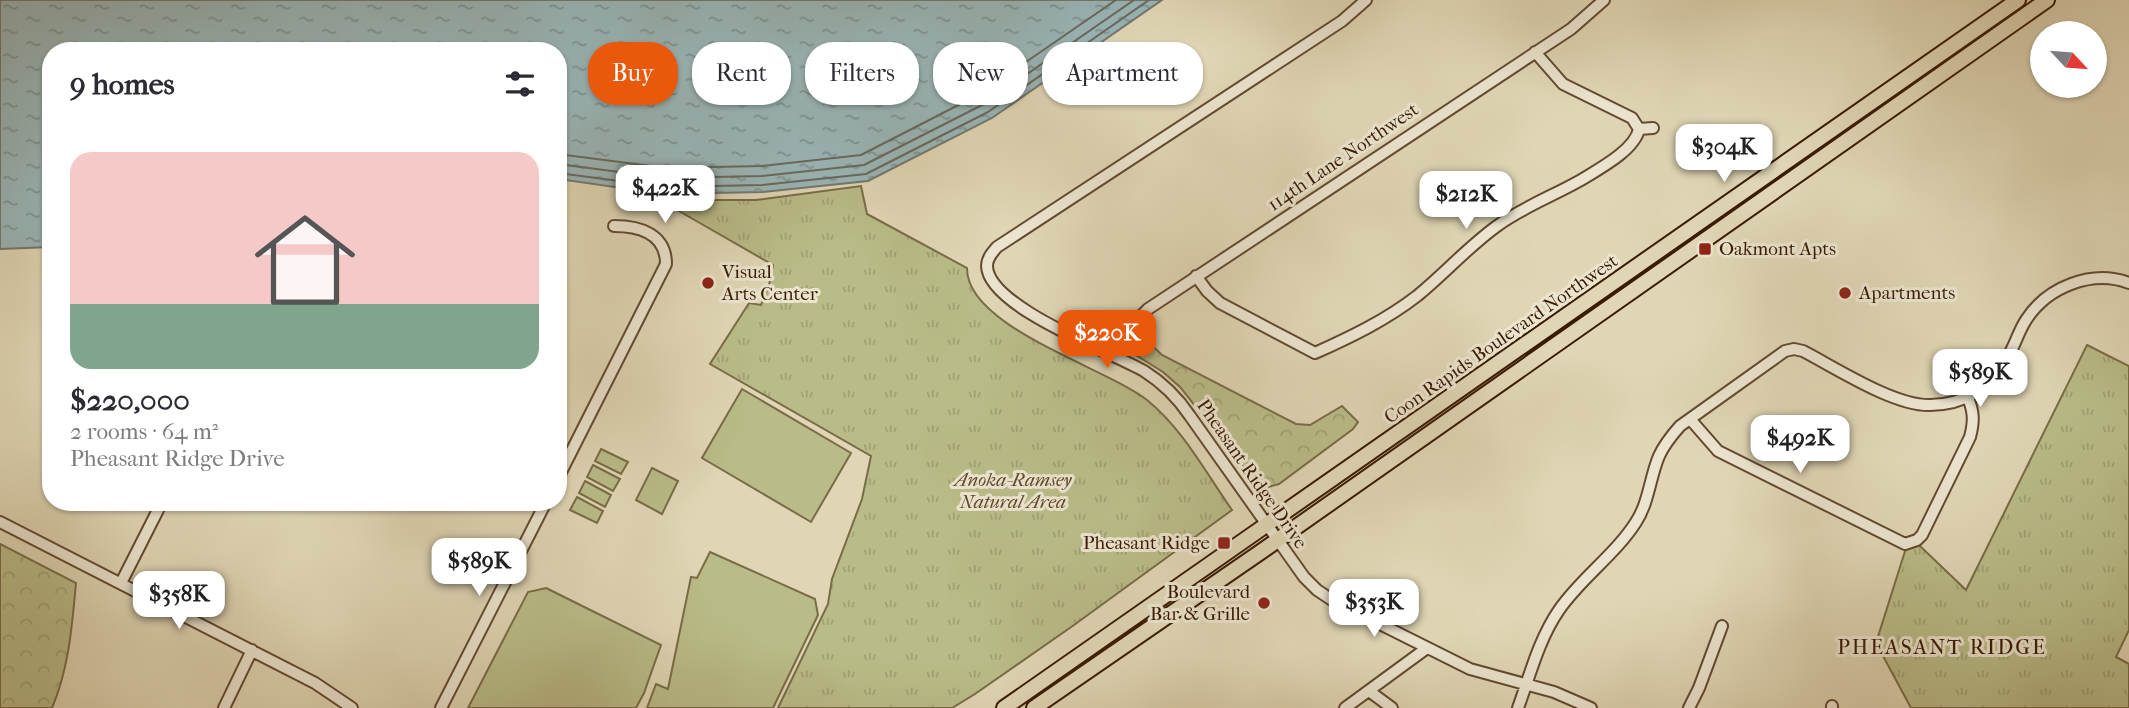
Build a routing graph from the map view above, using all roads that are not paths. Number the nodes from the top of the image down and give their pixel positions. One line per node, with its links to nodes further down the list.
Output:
1 (1366, 0): 11 (street, Pheasant Ridge Drive)
2 (1604, 0): 5 (street, 114th Lane Northwest)
3 (2018, 0): 18 (main road, Coon Rapids Boulevard Northwest)
4 (2047, 0): 19 (main road, Coon Rapids Boulevard Northwest)
5 (1535, 52): 7 (street); 9 (street, 114th Lane Northwest)
6 (1653, 128): 7 (street)
7 (1639, 129): 9 (street)
8 (614, 226): 14 (street)
9 (1196, 276): 11 (street, 114th Lane Northwest)
10 (2129, 283): 12 (street)
11 (1111, 355): 18 (street, Pheasant Ridge Drive)
12 (1968, 398): 13 (street); 13 (street)
13 (1690, 419): 24 (street)
14 (567, 460)
15 (157, 511): 20 (street)
16 (538, 511): 28 (street)
17 (0, 522): 20 (street)
18 (1267, 526): 19 (street, Pheasant Ridge Drive); 29 (main road, Coon Rapids Boulevard Northwest)
19 (1277, 540): 22 (street, Pheasant Ridge Drive); 30 (main road, Coon Rapids Boulevard Northwest)
20 (121, 583): 23 (street)
21 (1721, 626): 35 (street)
22 (1427, 648): 24 (street, Pheasant Ridge Drive); 25 (street)
23 (252, 650): 26 (street); 27 (street)
24 (1526, 685): 33 (street); 34 (street, Pheasant Ridge Drive)
25 (1369, 691): 31 (street); 32 (street)
26 (224, 708)
27 (352, 708)
28 (441, 708)
29 (1004, 708)
30 (1034, 708)
31 (1345, 708)
32 (1392, 708)
33 (1518, 708)
34 (1591, 708)
35 (1689, 708)

